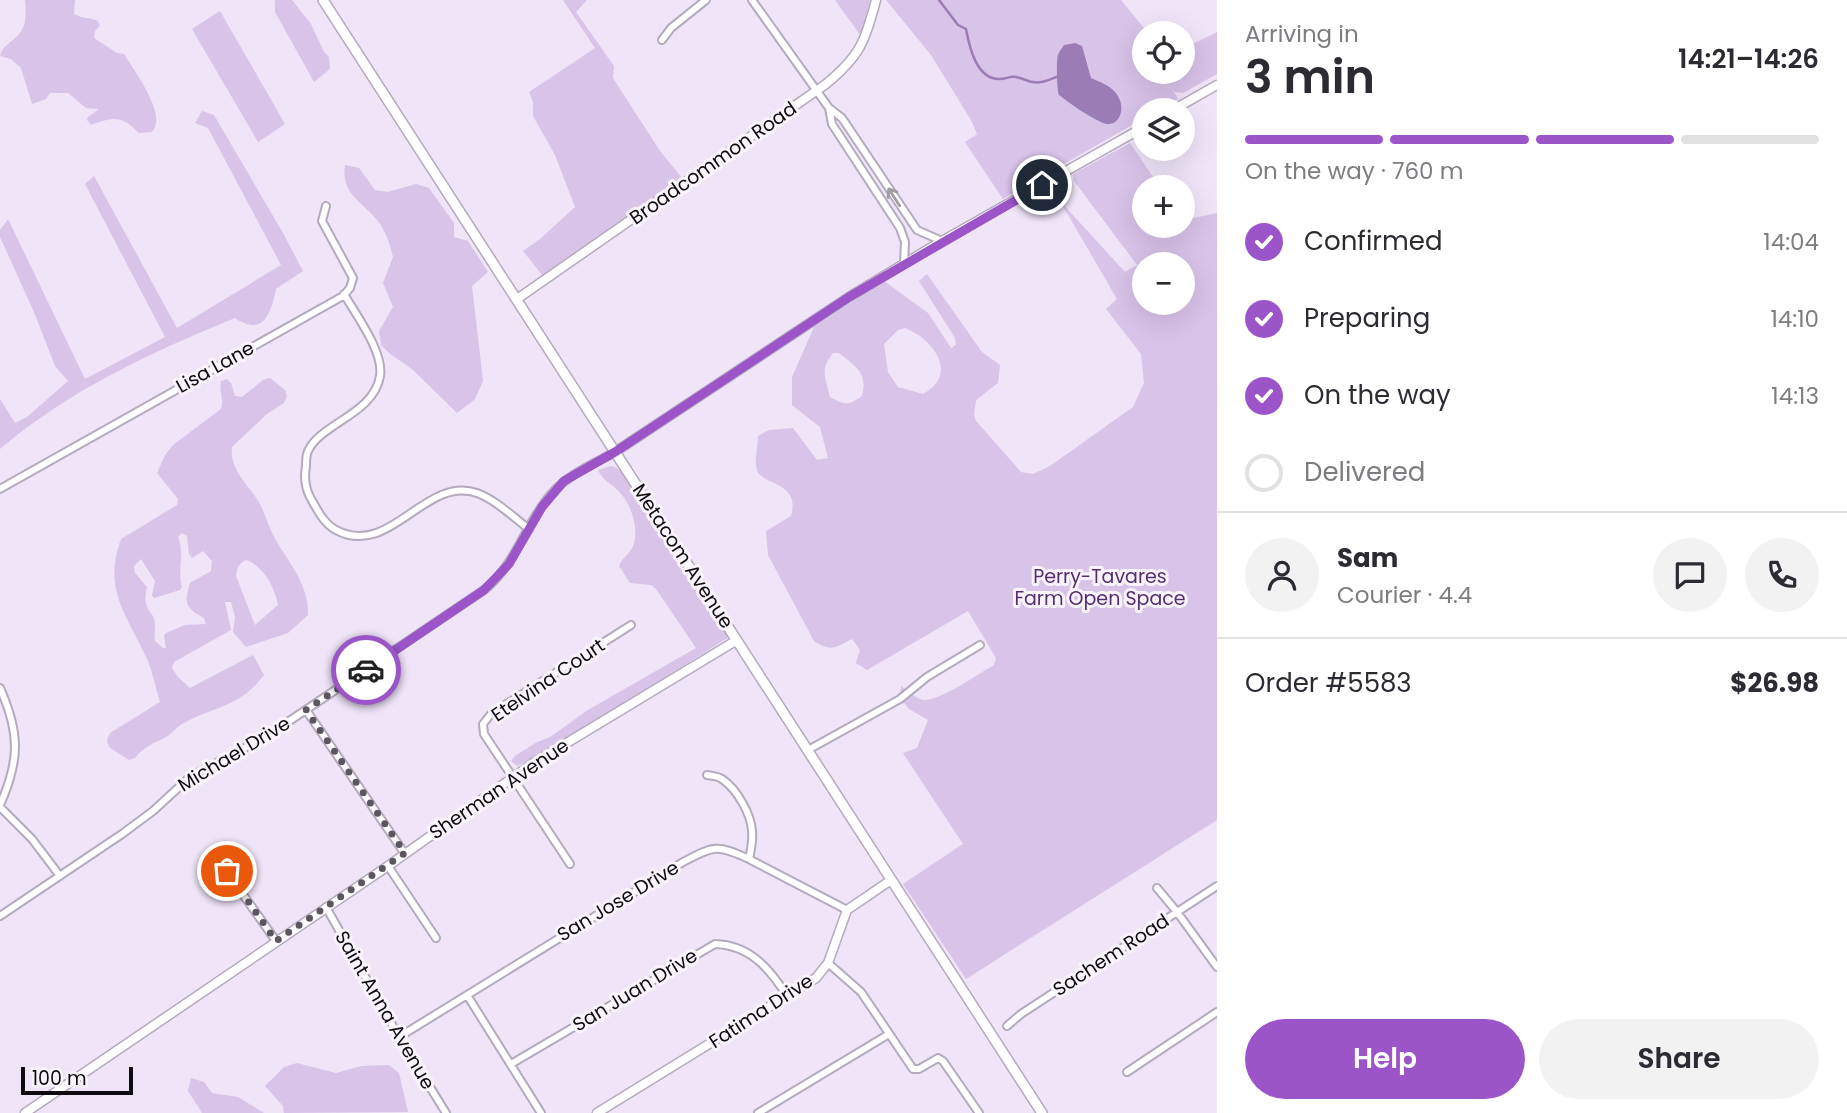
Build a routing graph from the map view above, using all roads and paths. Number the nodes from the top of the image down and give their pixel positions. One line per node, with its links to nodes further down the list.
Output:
1 (324, 0): 15 (main road, Metacom Avenue)
2 (705, 0): 5 (street)
3 (752, 0): 7 (street)
4 (876, 0): 7 (street, Broadcommon Road)
5 (662, 40)
6 (1217, 85): 8 (street)
7 (817, 91): 9 (street); 15 (street, Broadcommon Road)
8 (1194, 98)
9 (829, 108): 12 (street, one-way to 9); 13 (street)
10 (1132, 134): 12 (street)
11 (326, 206): 14 (street)
12 (942, 241): 13 (street)
13 (904, 264): 16 (street)
14 (344, 294): 17 (street, Lisa Lane); 18 (street)
15 (517, 299): 16 (main road, Metacom Avenue)
16 (615, 452): 18 (street, Michael Drive); 20 (main road, Metacom Avenue)
17 (0, 488)
18 (529, 529): 23 (street, Michael Drive)
19 (631, 625): 26 (street, Etelvina Court)
20 (737, 640): 24 (main road, Metacom Avenue); 26 (street, Sherman Avenue)
21 (980, 645): 24 (street)
22 (0, 688): 27 (street)
23 (306, 710): 28 (street); 33 (street, Michael Drive)
24 (808, 750): 34 (main road, Metacom Avenue)
25 (706, 775): 30 (street)
26 (512, 779): 28 (street, Sherman Avenue); 31 (street)
27 (0, 806): 33 (street)
28 (405, 853): 32 (street, Sherman Avenue)
29 (215, 855): 42 (street)
30 (749, 859): 38 (street, San Jose Drive); 45 (street, San Jose Drive)
31 (570, 864)
32 (388, 866): 37 (street, Sherman Avenue); 41 (street)
33 (60, 876): 40 (street, Michael Drive)
34 (891, 880): 38 (street); 54 (main road, Metacom Avenue)
35 (1217, 886): 39 (street, Sachem Road)
36 (1157, 888): 39 (street)
37 (326, 908): 42 (street, Sherman Avenue); 50 (street, Saint Anna Avenue)
38 (847, 910): 43 (street, Fatima Drive)
39 (1177, 912): 44 (street); 48 (street, Sachem Road)
40 (0, 916)
41 (436, 938)
42 (276, 941): 55 (street, Sherman Avenue)
43 (828, 963): 46 (street, Fatima Drive); 49 (street)
44 (1217, 967)
45 (467, 995): 50 (street, San Jose Drive); 51 (street)
46 (787, 996): 51 (street, San Juan Drive); 57 (street, Fatima Drive)
47 (1217, 1013): 52 (street)
48 (1007, 1026)
49 (890, 1034): 58 (street); 59 (street)
50 (399, 1037): 53 (street, Saint Anna Avenue)
51 (511, 1064): 56 (street)
52 (1127, 1072)
53 (443, 1112)
54 (1038, 1112)
55 (25, 1113)
56 (541, 1113)
57 (597, 1113)
58 (758, 1113)
59 (979, 1113)

